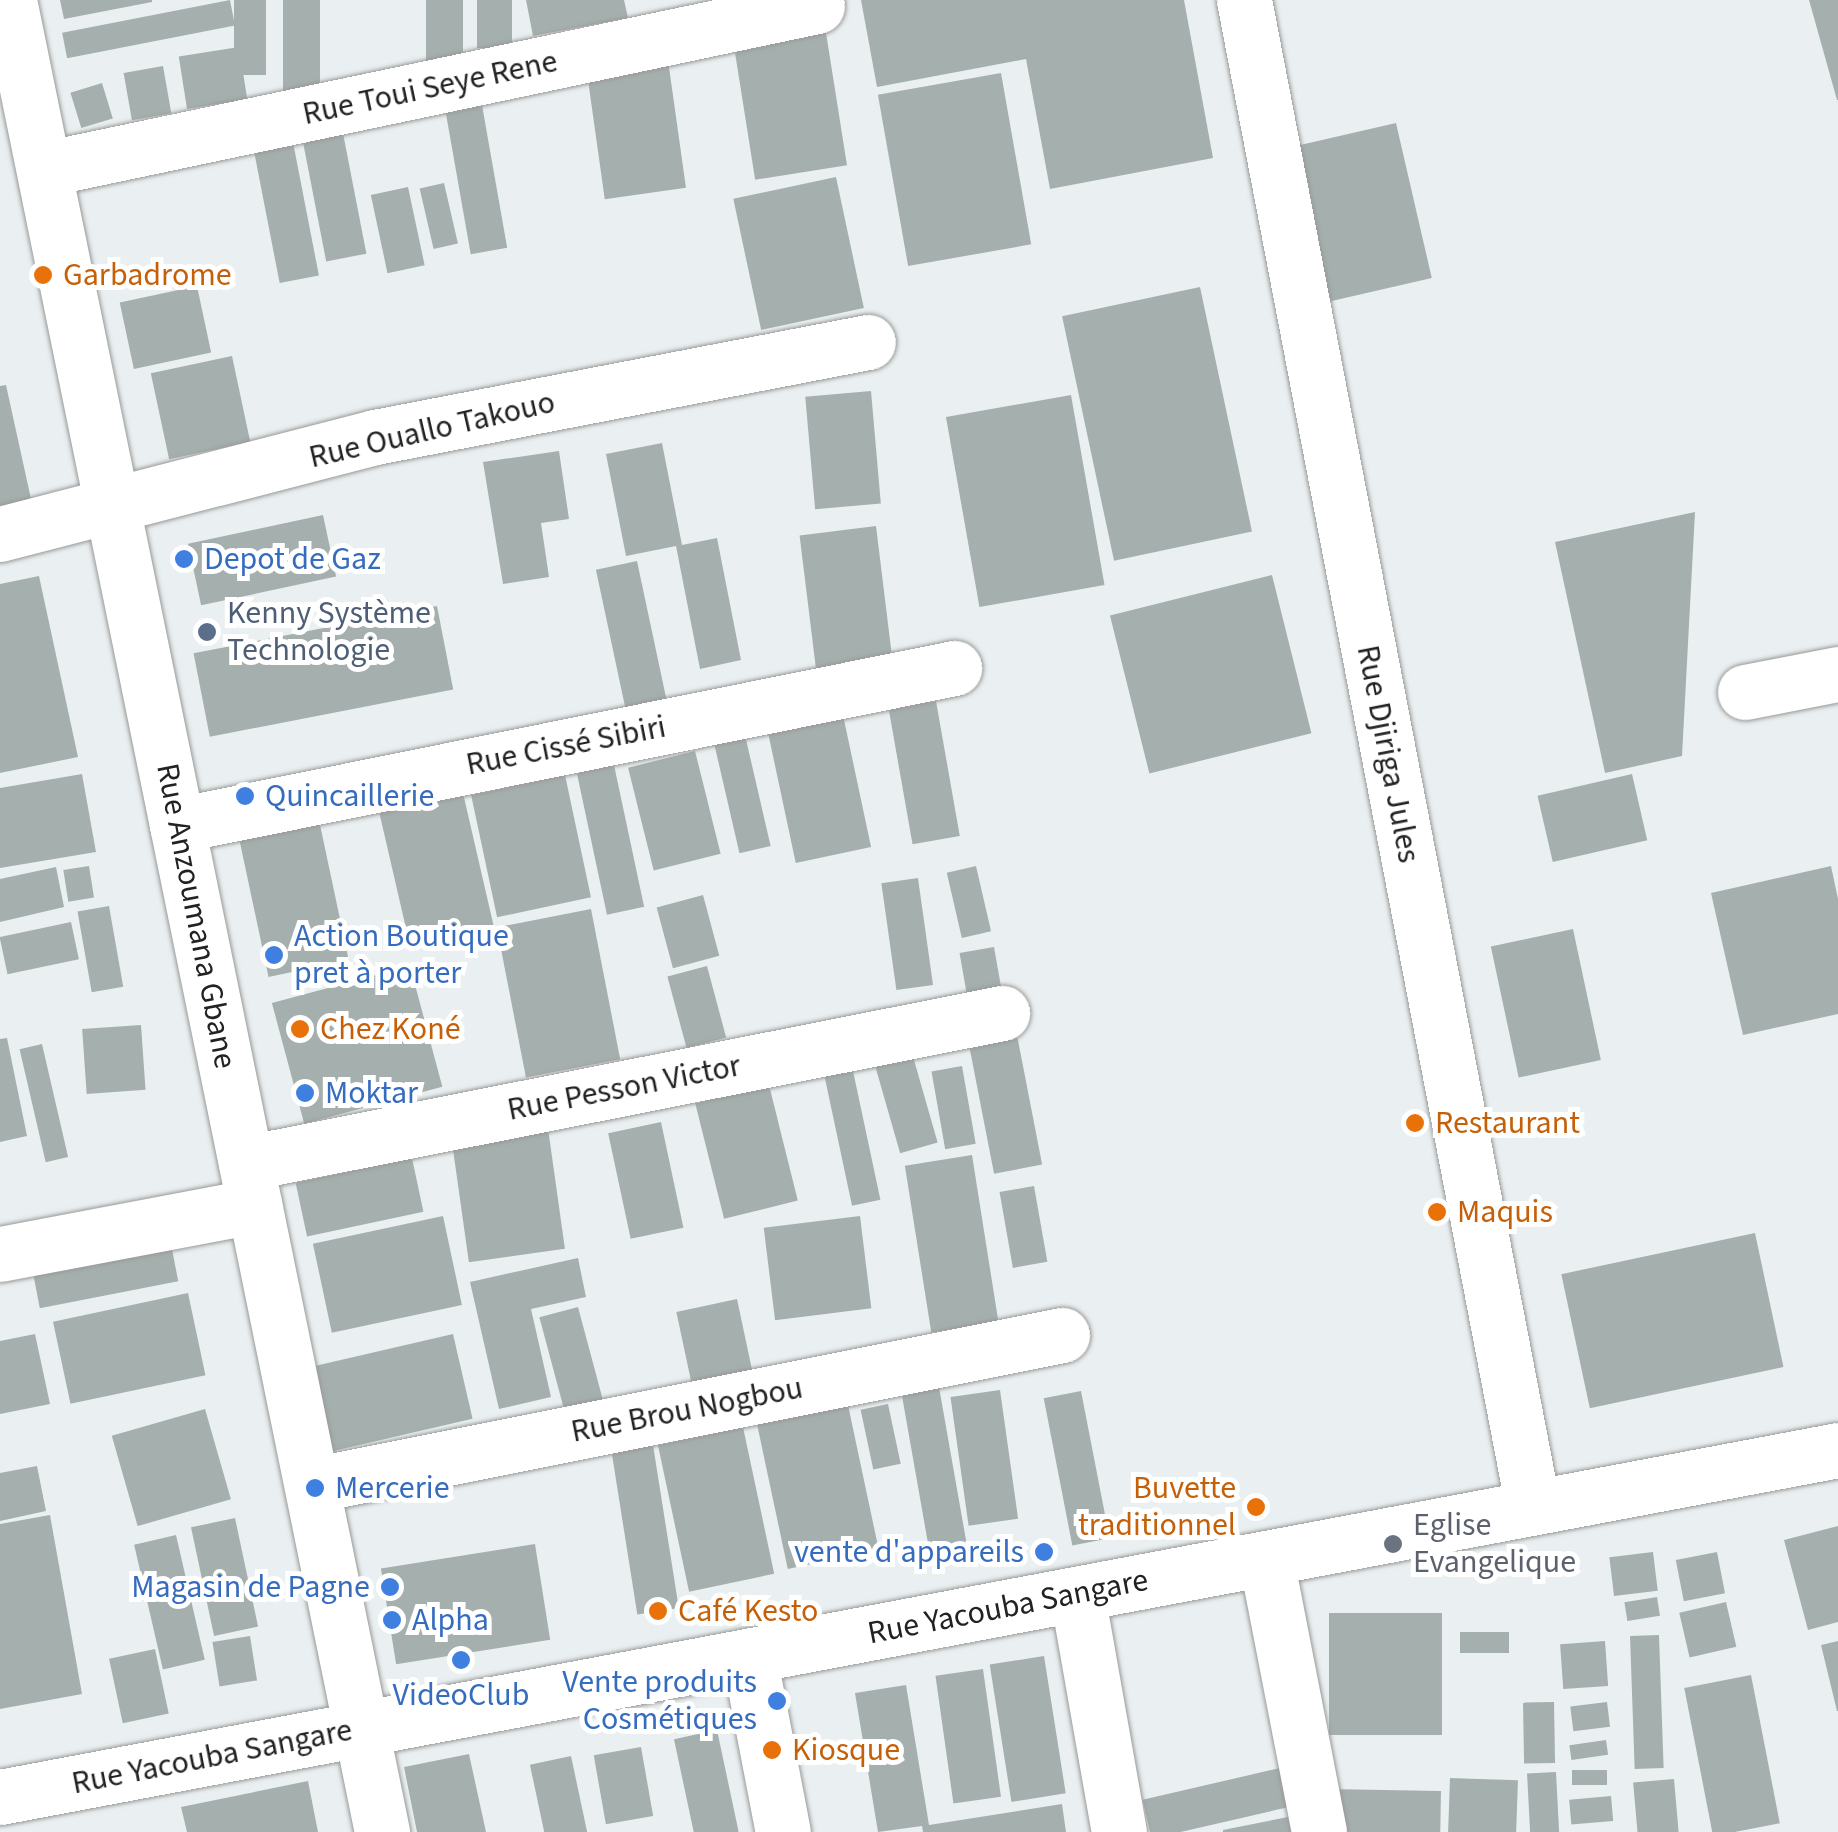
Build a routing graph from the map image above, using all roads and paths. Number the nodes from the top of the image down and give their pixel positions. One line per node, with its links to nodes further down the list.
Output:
1 (9, 0): 4 (street, Rue Anzoumana Gbane)
2 (1244, 0): 18 (street, Rue Djiriga Jules)
3 (817, 6): 4 (street, Rue Toui Seye Rene)
4 (44, 169): 6 (street, Rue Anzoumana Gbane)
5 (868, 342): 6 (street, Rue Ouallo Takouo)
6 (113, 507): 7 (street, Rue Ouallo Takouo); 11 (street, Rue Anzoumana Gbane)
7 (0, 534)
8 (954, 668): 11 (street, Rue Cissé Sibiri)
9 (1838, 674): 10 (street)
10 (1744, 692)
11 (177, 825): 13 (street, Rue Anzoumana Gbane)
12 (1002, 1013): 13 (street, Rue Pesson Victor)
13 (250, 1184): 14 (street, Rue Pesson Victor); 17 (street, Rue Anzoumana Gbane)
14 (0, 1254)
15 (1062, 1334): 17 (street, Rue Brou Nogbou)
16 (1838, 1450): 18 (street, Rue Yacouba Sangare)
17 (312, 1485): 22 (street, Rue Anzoumana Gbane)
18 (1533, 1508): 19 (street, Rue Yacouba Sangare)
19 (1266, 1559): 20 (street, Rue Yacouba Sangare); 27 (street)
20 (1078, 1594): 21 (street, Rue Yacouba Sangare); 26 (street)
21 (750, 1656): 22 (street, Rue Yacouba Sangare); 25 (street)
22 (361, 1729): 23 (street, Rue Yacouba Sangare); 24 (street, Rue Anzoumana Gbane)
23 (0, 1797)
24 (382, 1832)
25 (782, 1832)
26 (1119, 1832)
27 (1319, 1832)

